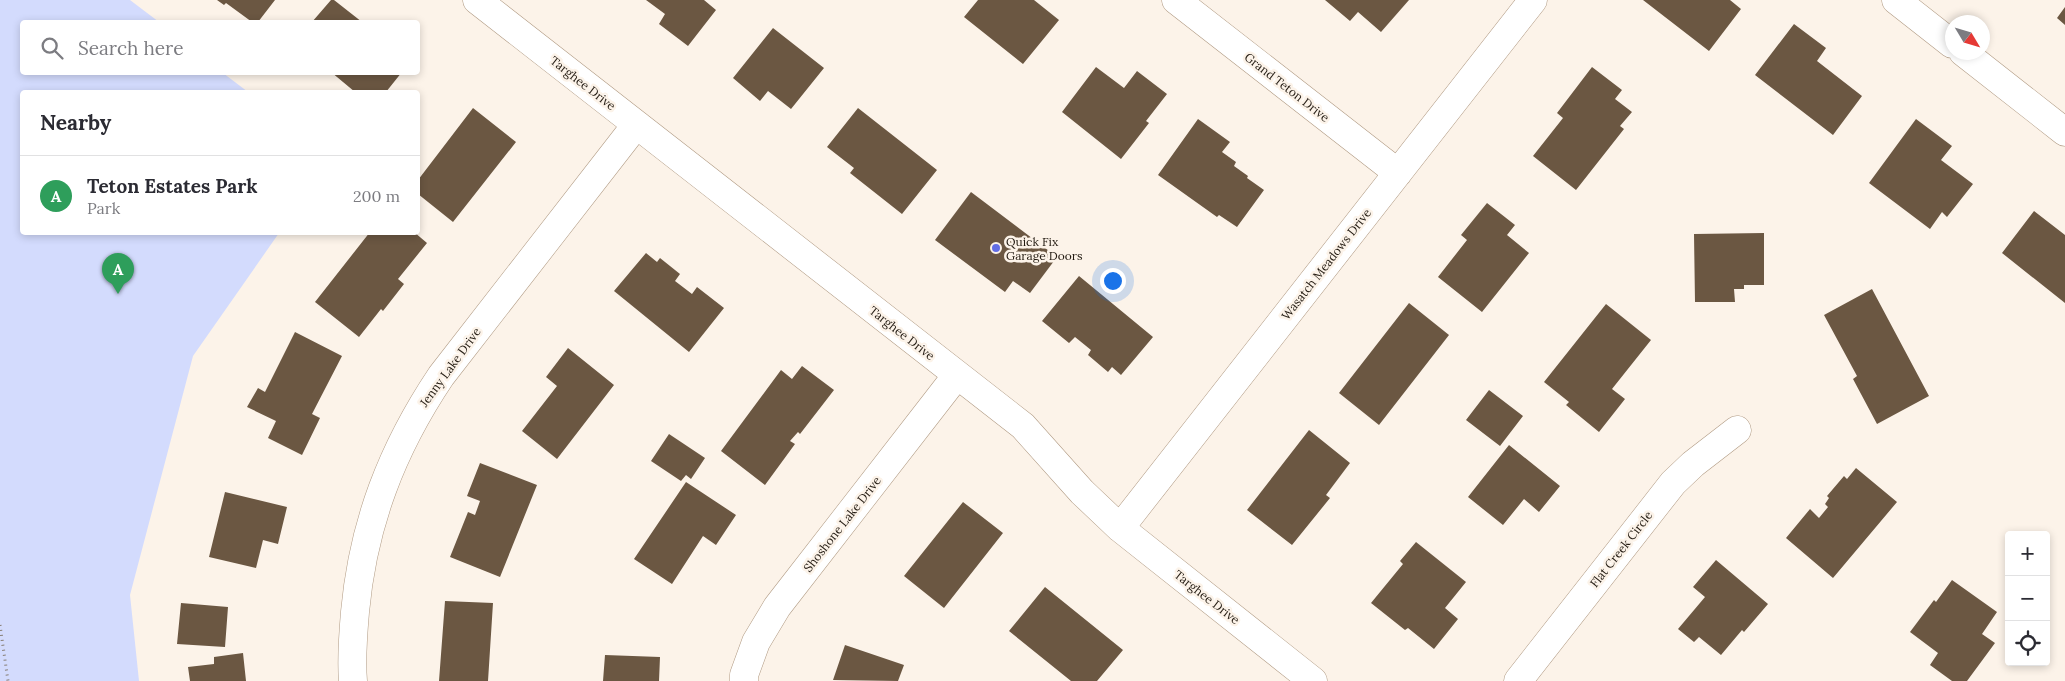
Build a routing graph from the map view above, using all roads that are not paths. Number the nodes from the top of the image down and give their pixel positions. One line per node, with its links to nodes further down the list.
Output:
1 (477, 0): 7 (street, Targhee Drive)
2 (1176, 0): 9 (street, Grand Teton Drive)
3 (1533, 0): 9 (street, Wasatch Meadows Drive)
4 (1896, 0): 5 (street)
5 (1945, 38)
6 (1973, 60): 8 (street)
7 (636, 125): 10 (street, Targhee Drive); 13 (street, Jenny Lake Drive)
8 (2065, 132)
9 (1398, 173): 12 (street, Wasatch Meadows Drive)
10 (956, 375): 12 (street, Targhee Drive); 14 (street, Shoshone Lake Drive)
11 (1737, 430): 16 (street, Flat Creek Circle)
12 (1120, 528): 15 (street, Targhee Drive)
13 (353, 681)
14 (744, 681)
15 (1313, 681)
16 (1518, 681)

